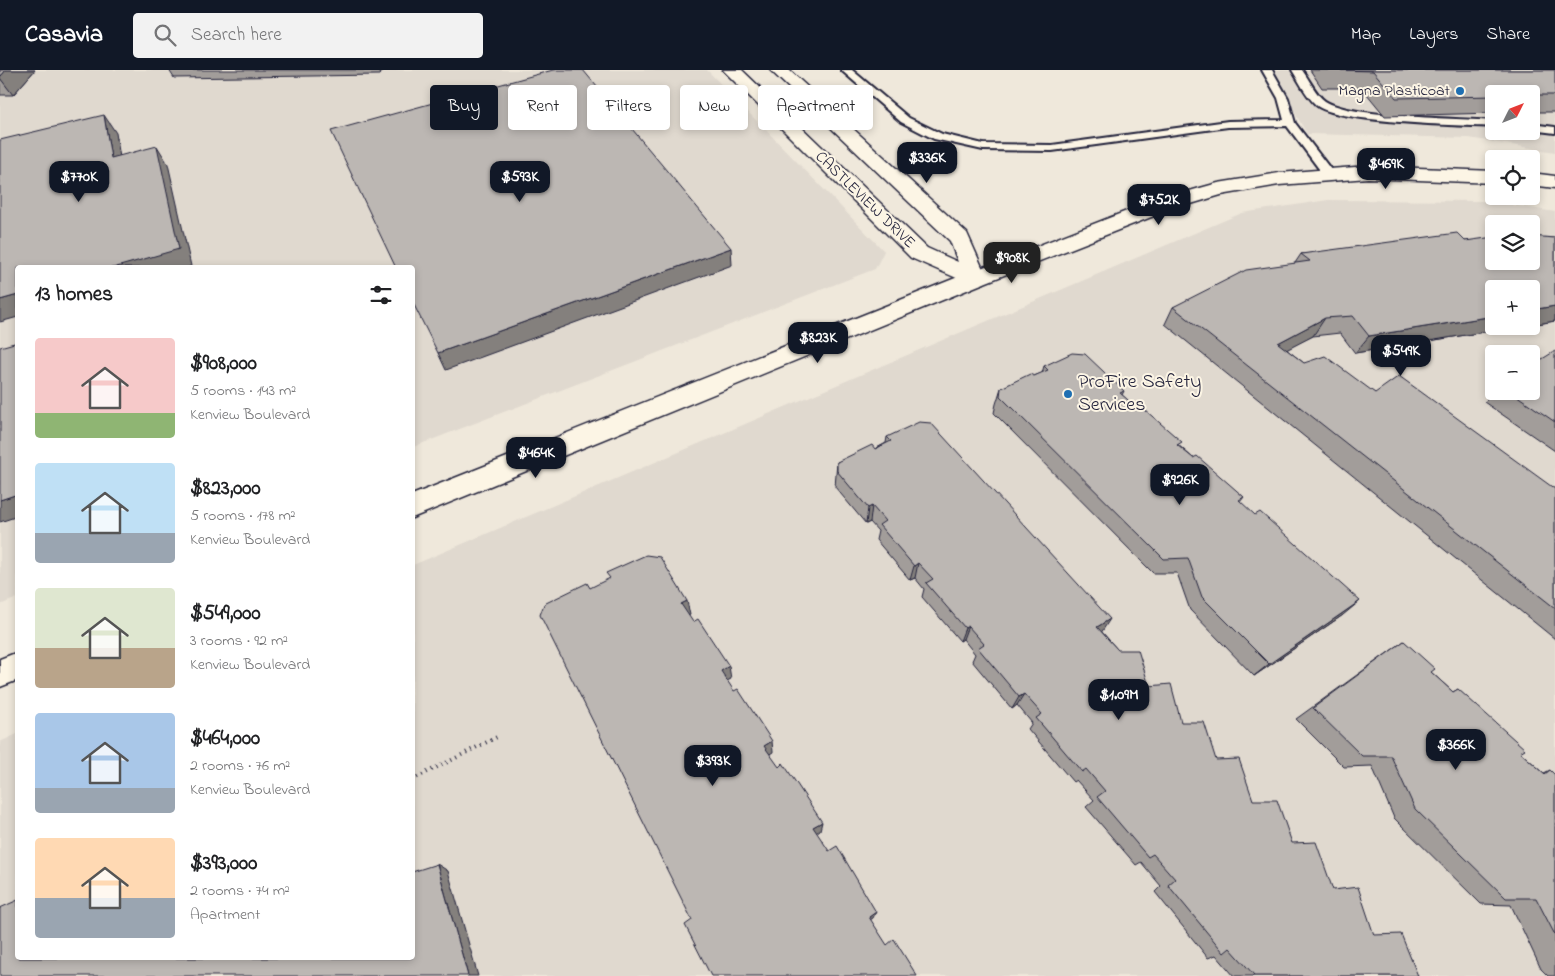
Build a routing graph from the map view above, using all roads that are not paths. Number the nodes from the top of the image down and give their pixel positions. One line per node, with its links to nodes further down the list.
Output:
1 (732, 70): 14 (street, CASTLEVIEW DRIVE)
2 (779, 70): 14 (street, CASTLEVIEW DRIVE)
3 (846, 70): 6 (lane)
4 (1267, 70): 6 (lane)
5 (1297, 70): 7 (lane)
6 (1290, 123): 10 (lane)
7 (1485, 123)
8 (1540, 128): 9 (lane)
9 (1555, 130)
10 (1330, 175): 11 (street); 14 (street)
11 (1485, 177)
12 (1540, 180): 13 (street)
13 (1555, 182)
14 (976, 278): 15 (street)
15 (415, 506)
16 (15, 667): 17 (street)
17 (0, 673)

